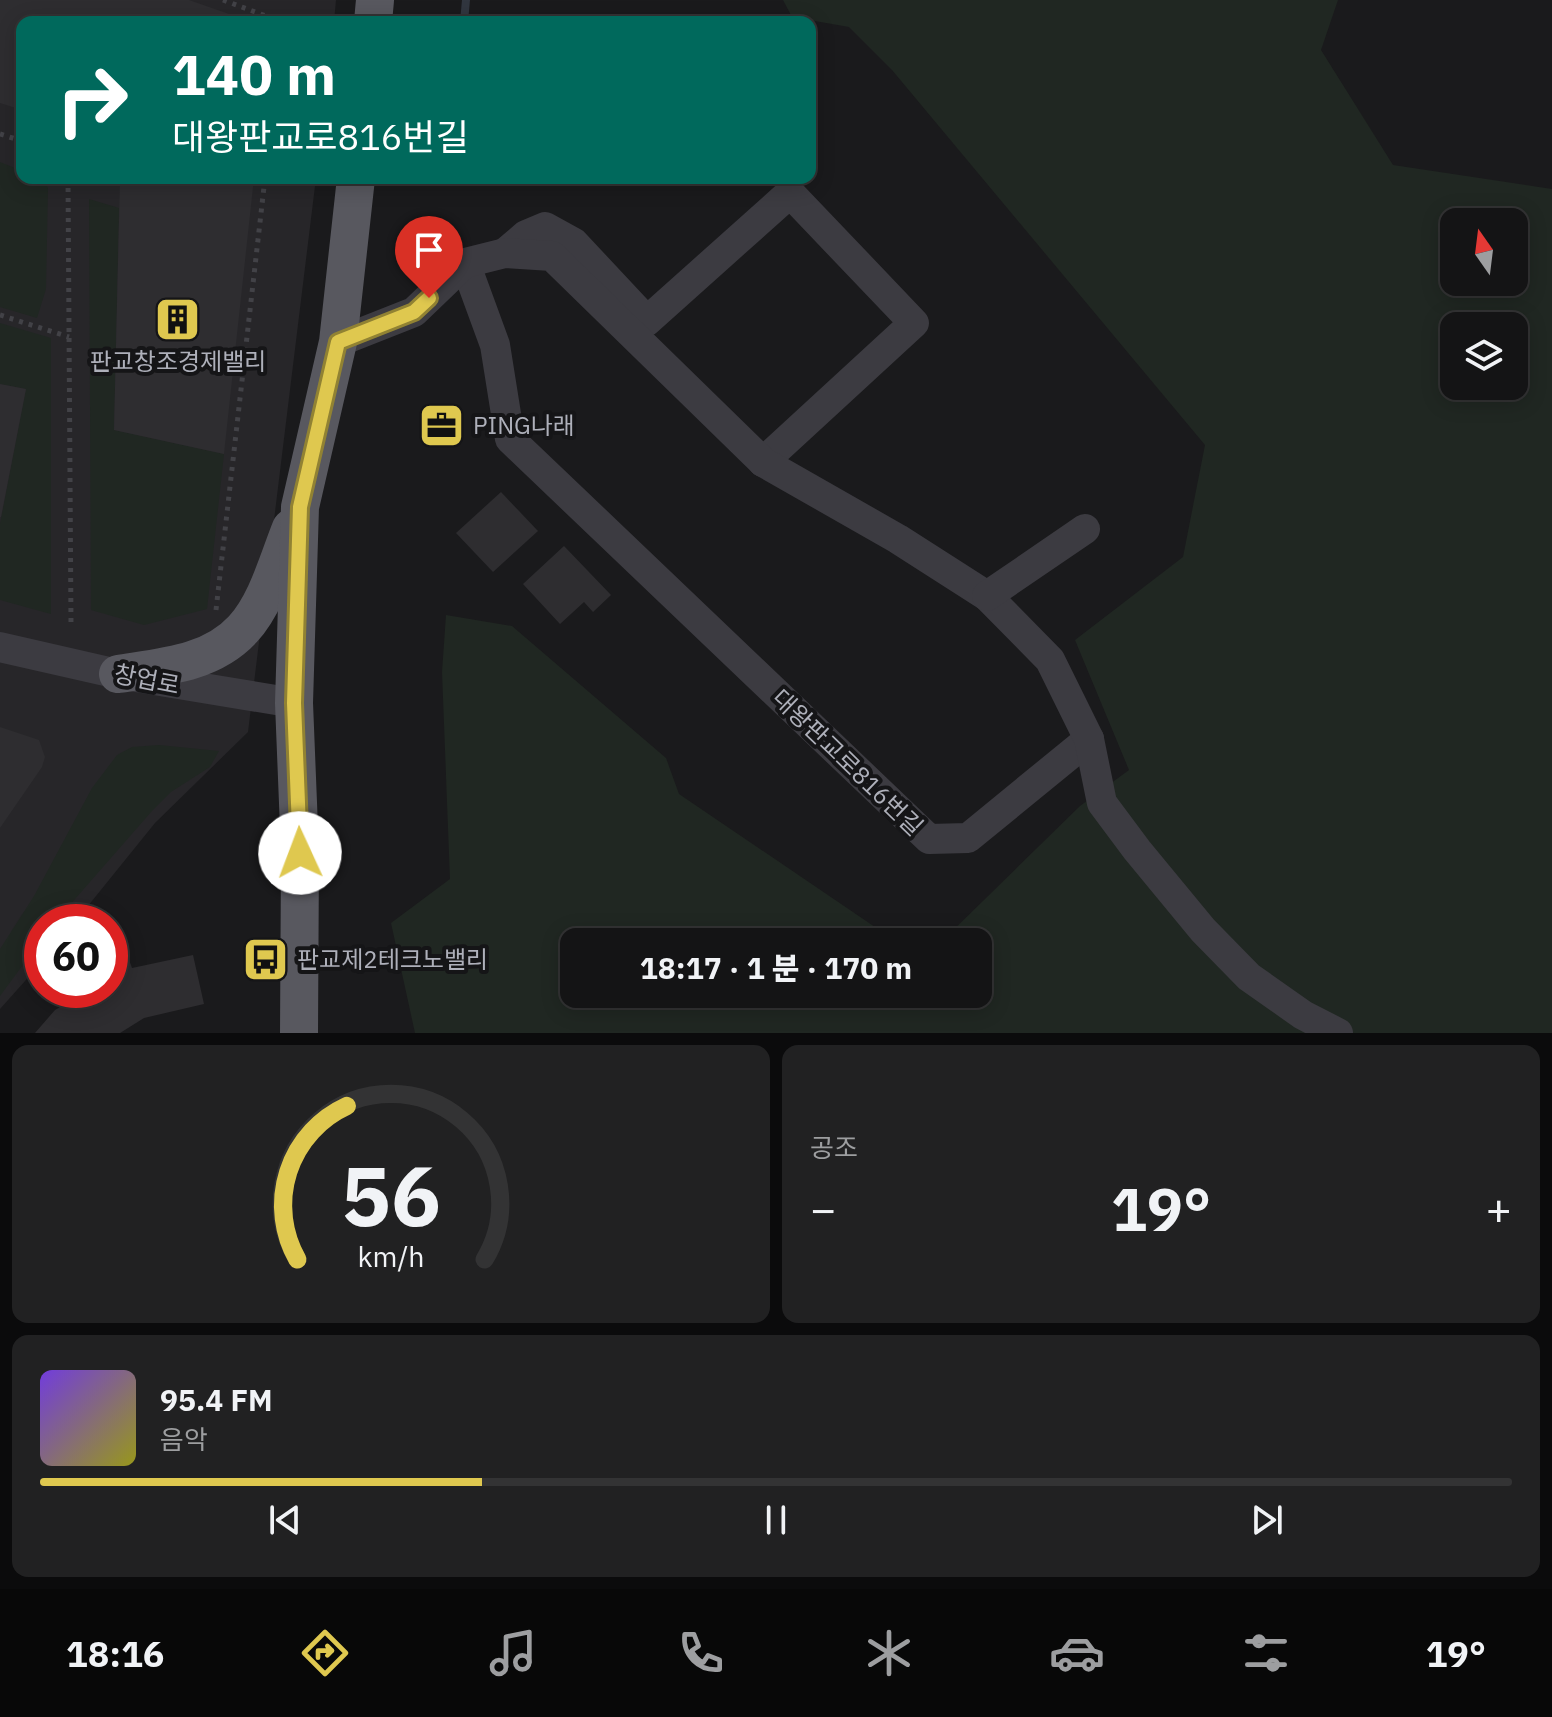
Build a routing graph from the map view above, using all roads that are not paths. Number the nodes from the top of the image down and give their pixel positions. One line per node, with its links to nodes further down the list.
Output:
1 (355, 184): 4 (main road)
2 (505, 253): 3 (street); 5 (street); 5 (street)
3 (465, 263): 4 (street); 12 (street, 대왕판교로816번길)
4 (338, 342): 6 (main road)
5 (763, 462): 8 (street)
6 (300, 507): 10 (main road); 11 (main road)
7 (1085, 529): 8 (street)
8 (987, 596): 12 (street)
9 (0, 647): 10 (street, 창업로)
10 (118, 674): 11 (street, 창업로)
11 (294, 703): 13 (main road)
12 (1089, 739): 14 (street)
13 (299, 1033)
14 (1338, 1033)

